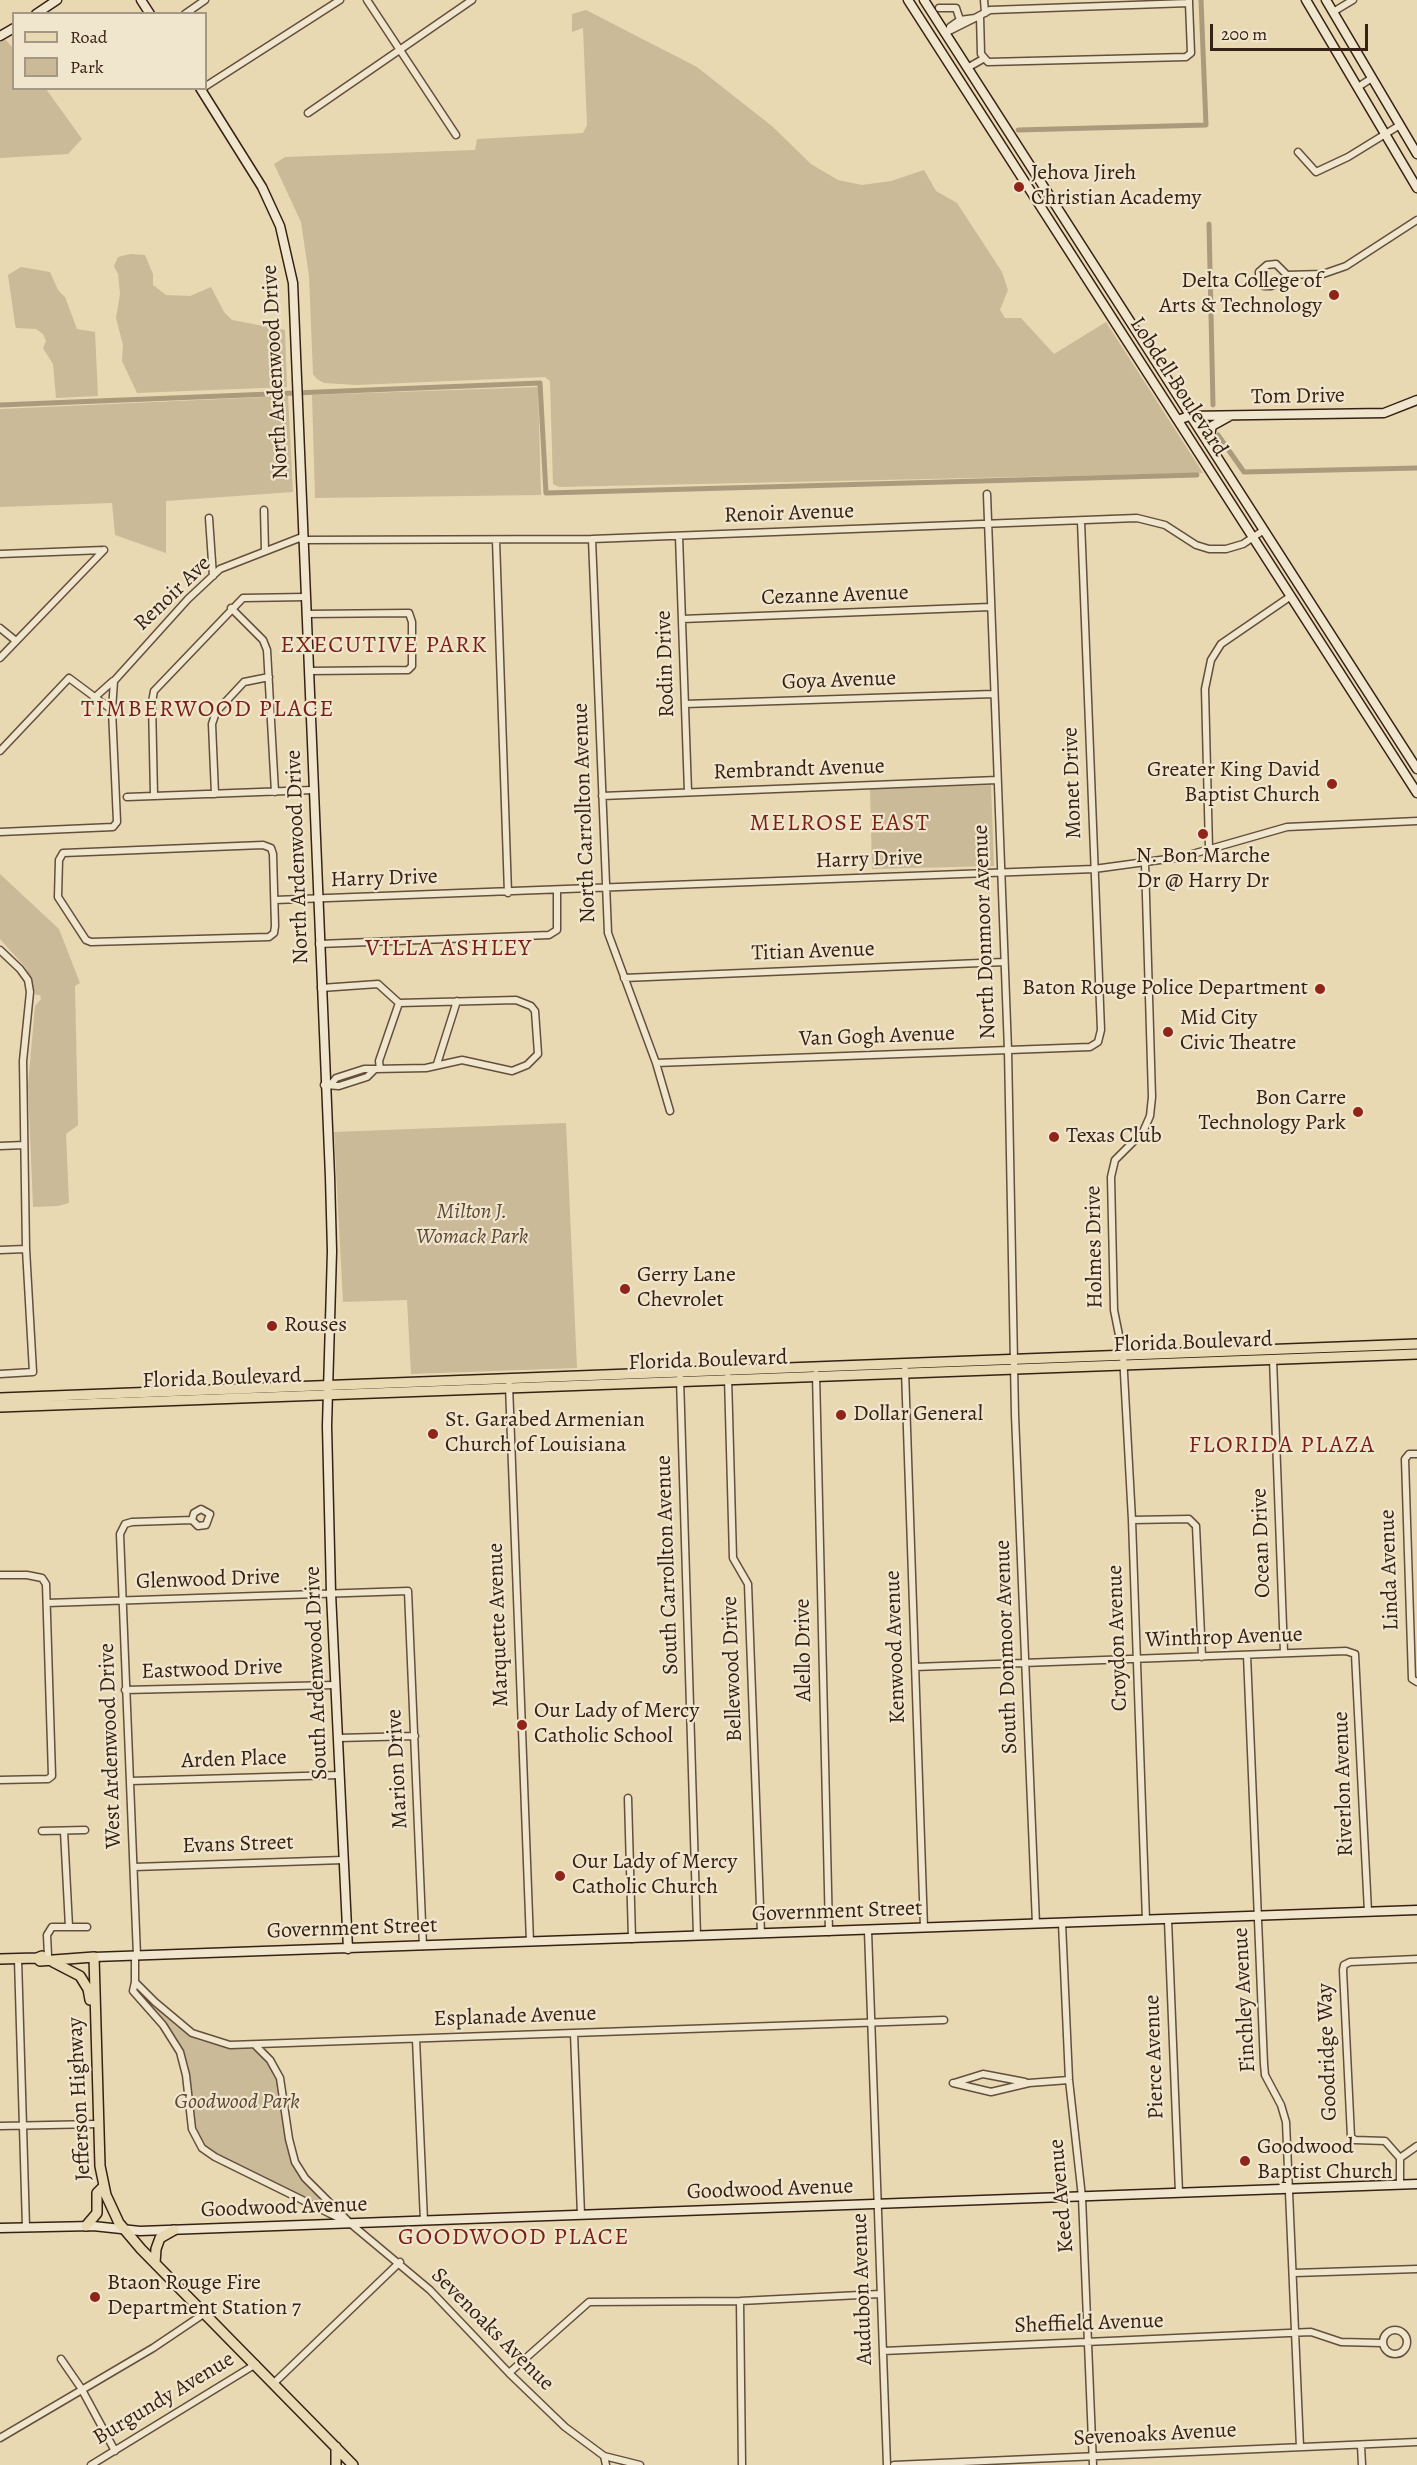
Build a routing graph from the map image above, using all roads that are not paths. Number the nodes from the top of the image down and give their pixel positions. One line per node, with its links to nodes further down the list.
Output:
1 (57, 0): 17 (street)
2 (205, 0): 18 (street)
3 (340, 0): 28 (street)
4 (367, 0): 24 (street)
5 (472, 0): 24 (street)
6 (908, 0): 20 (street, Lobdell Boulevard)
7 (984, 0): 21 (street)
8 (1046, 0): 16 (street)
9 (1306, 0): 29 (street)
10 (1326, 0): 19 (street)
11 (1353, 0): 19 (street)
12 (1189, 2): 13 (street); 25 (street)
13 (1125, 3): 16 (street)
14 (926, 4): 20 (street); 23 (street, Lobdell Boulevard)
15 (939, 8): 22 (street)
16 (1046, 8): 21 (street)
17 (39, 12)
18 (188, 12)
19 (1333, 12): 27 (street)
20 (918, 15): 38 (street, Lobdell Boulevard)
21 (980, 15): 22 (street); 25 (street)
22 (961, 23): 23 (street)
23 (947, 32): 26 (street, Lobdell Boulevard)
24 (400, 49): 31 (street); 34 (street)
25 (983, 59): 26 (street)
26 (967, 68): 39 (street, Lobdell Boulevard)
27 (1372, 78): 29 (street); 32 (street)
28 (207, 85)
29 (1358, 87): 33 (street)
30 (201, 90): 59 (street, North Ardenwood Drive)
31 (308, 113)
32 (1400, 125): 33 (street); 36 (street)
33 (1386, 134): 35 (street); 37 (street)
34 (456, 135)
35 (1298, 152)
36 (1417, 154)
37 (1417, 188)
38 (1036, 200): 39 (street); 43 (street, Lobdell Boulevard)
39 (1064, 220): 42 (street, Lobdell Boulevard)
40 (1417, 220): 41 (street)
41 (1287, 275): 41 (street)
42 (1115, 299): 43 (street); 45 (street, Lobdell Boulevard)
43 (1104, 306): 44 (street, Lobdell Boulevard)
44 (1119, 329): 45 (street); 49 (street, Lobdell Boulevard)
45 (1148, 350): 47 (street, Lobdell Boulevard)
46 (1417, 400): 48 (street, Tom Drive)
47 (1189, 416): 48 (street, Tom Drive); 49 (street, Tom Drive); 50 (street, Lobdell Boulevard)
48 (1232, 416): 50 (street)
49 (1178, 420): 58 (street, Lobdell Boulevard)
50 (1208, 443): 56 (street, Lobdell Boulevard)
51 (987, 494): 55 (street, North Donmoor Avenue)
52 (264, 510): 62 (street)
53 (209, 518): 66 (street)
54 (1081, 521): 55 (street, Renoir Avenue); 58 (street, Renoir Avenue); 100 (street, Monet Drive)
55 (988, 524): 57 (street, Renoir Avenue); 69 (street, North Donmoor Avenue)
56 (1264, 530): 58 (street, Renoir Avenue); 64 (street, Lobdell Boulevard)
57 (679, 536): 60 (street, Renoir Avenue); 72 (street, Rodin Drive)
58 (1254, 537): 65 (street, Lobdell Boulevard)
59 (302, 539): 61 (street, Renoir Avenue); 62 (street, Renoir Ave); 68 (street, North Ardenwood Drive)
60 (592, 539): 61 (street, Renoir Avenue); 93 (street, North Carrollton Avenue)
61 (496, 540): 104 (street)
62 (265, 551): 66 (street, Renoir Ave)
63 (0, 554): 74 (street)
64 (1286, 566): 65 (street); 83 (street, Lobdell Boulevard)
65 (1276, 572): 67 (street, Lobdell Boulevard)
66 (213, 576): 78 (street, Renoir Ave)
67 (1291, 596): 84 (street, Lobdell Boulevard); 98 (street)
68 (306, 597): 70 (street); 71 (street, North Ardenwood Drive)
69 (990, 607): 72 (street, Cezanne Avenue); 79 (street, North Donmoor Avenue)
70 (231, 608): 77 (street); 94 (street)
71 (306, 614): 76 (street, North Ardenwood Drive); 76 (street)
72 (682, 619): 81 (street, Rodin Drive)
73 (0, 628): 74 (street)
74 (16, 641): 75 (street)
75 (0, 658)
76 (309, 671): 88 (street, North Ardenwood Drive)
77 (269, 677): 89 (street); 92 (street)
78 (114, 681): 80 (street, Renoir Ave); 82 (street)
79 (994, 694): 81 (street, Goya Avenue); 87 (street, North Donmoor Avenue)
80 (94, 698): 82 (street); 85 (street)
81 (685, 704): 90 (street, Rodin Drive)
82 (111, 710): 97 (street)
83 (1381, 712): 84 (street); 86 (street, Lobdell Boulevard)
84 (1370, 719): 91 (street, Lobdell Boulevard)
85 (0, 752)
86 (1417, 769)
87 (997, 780): 90 (street, Rembrandt Avenue); 101 (street, North Donmoor Avenue)
88 (313, 790): 89 (street); 105 (street, North Ardenwood Drive)
89 (275, 792): 92 (street)
90 (688, 792): 93 (street, Rembrandt Avenue)
91 (1417, 793)
92 (215, 794): 94 (street)
93 (602, 795): 102 (street, North Carrollton Avenue)
94 (154, 796): 95 (street)
95 (127, 797)
96 (1417, 821): 98 (street, Harry Drive)
97 (0, 832)
98 (1209, 849): 99 (street, Harry Drive)
99 (1146, 863): 100 (street, Harry Drive); 132 (street, Holmes Drive)
100 (1094, 870): 101 (street, Harry Drive); 116 (street, Monet Drive)
101 (1000, 873): 102 (street, Harry Drive); 110 (street, North Donmoor Avenue)
102 (606, 888): 103 (street, Harry Drive); 112 (street, North Carrollton Avenue)
103 (557, 890): 104 (street, Harry Drive); 107 (street)
104 (508, 892): 105 (street, Harry Drive)
105 (318, 899): 106 (street, Harry Drive); 107 (street, North Ardenwood Drive)
106 (275, 900): 106 (street)
107 (319, 944): 113 (street, North Ardenwood Drive)
108 (0, 950): 109 (street)
109 (6, 956): 111 (street); 123 (street)
110 (1004, 962): 112 (street, Titian Avenue); 117 (street, North Donmoor Avenue)
111 (0, 963)
112 (624, 978): 118 (street, North Carrollton Avenue)
113 (321, 988): 115 (street); 121 (street, North Ardenwood Drive)
114 (457, 1001): 115 (street); 119 (street); 119 (street)
115 (399, 1003): 120 (street)
116 (1098, 1042): 117 (street, Van Gogh Avenue)
117 (1008, 1050): 118 (street, Van Gogh Avenue); 133 (street, North Donmoor Avenue)
118 (656, 1063): 122 (street, North Carrollton Avenue)
119 (437, 1064): 120 (street)
120 (377, 1069): 121 (street)
121 (328, 1084): 141 (street, North Ardenwood Drive)
122 (670, 1111)
123 (24, 1145): 124 (street); 125 (street)
124 (0, 1146)
125 (26, 1249): 126 (street); 137 (street)
126 (0, 1250)
127 (1417, 1344): 128 (main road, Florida Boulevard)
128 (1345, 1352): 129 (main road, Florida Boulevard); 131 (main road, Florida Boulevard); 132 (main road, Florida Boulevard)
129 (1417, 1354)
130 (1062, 1358): 132 (main road, Florida Boulevard); 133 (main road, Florida Boulevard); 135 (main road)
131 (1273, 1359): 132 (main road, Florida Boulevard); 153 (street, Ocean Drive)
132 (1124, 1360): 135 (main road, Florida Boulevard); 147 (street, Croydon Avenue)
133 (1014, 1364): 134 (main road, Florida Boulevard); 135 (main road, Florida Boulevard); 158 (street, South Donmoor Avenue)
134 (905, 1368): 136 (main road, Florida Boulevard); 159 (street, Kenwood Avenue)
135 (1034, 1368)
136 (816, 1372): 138 (main road, Florida Boulevard); 185 (street, Alello Drive)
137 (0, 1374)
138 (728, 1375): 139 (main road, Florida Boulevard); 186 (street, Bellewood Drive)
139 (680, 1377): 140 (main road, Florida Boulevard); 187 (street, South Carrollton Avenue)
140 (509, 1383): 141 (main road, Florida Boulevard); 189 (street, Marquette Avenue)
141 (326, 1390): 142 (main road, Florida Boulevard); 150 (street, South Ardenwood Drive)
142 (208, 1395): 143 (main road, Florida Boulevard); 144 (main road, Florida Boulevard)
143 (0, 1398)
144 (0, 1407)
145 (1417, 1454): 160 (street, Linda Avenue)
146 (192, 1520): 151 (street, West Ardenwood Drive)
147 (1132, 1520): 156 (street); 157 (street, Croydon Avenue)
148 (0, 1575): 152 (street)
149 (408, 1591): 150 (street, Glenwood Drive); 163 (street, Marion Drive)
150 (331, 1593): 151 (street, Glenwood Drive); 161 (street, South Ardenwood Drive)
151 (123, 1601): 152 (street, Glenwood Drive); 162 (street, West Ardenwood Drive)
152 (47, 1603): 166 (street)
153 (1284, 1653): 154 (street, Winthrop Avenue); 155 (street, Winthrop Avenue)
154 (1355, 1654): 175 (street, Riverlon Avenue)
155 (1247, 1655): 156 (street, Winthrop Avenue); 176 (street, Finchley Avenue)
156 (1202, 1658): 157 (street, Winthrop Avenue)
157 (1135, 1660): 158 (street, Winthrop Avenue); 177 (street, Croydon Avenue)
158 (1025, 1664): 159 (street, Winthrop Avenue); 180 (street, South Donmoor Avenue)
159 (915, 1667): 183 (street, Kenwood Avenue)
160 (1416, 1682)
161 (335, 1685): 162 (street, Eastwood Drive); 164 (street, South Ardenwood Drive)
162 (126, 1690): 167 (street, West Ardenwood Drive)
163 (415, 1736): 164 (street); 190 (street, Marion Drive)
164 (338, 1738): 165 (street, South Ardenwood Drive)
165 (339, 1775): 167 (street, Arden Place); 172 (street, South Ardenwood Drive)
166 (0, 1780)
167 (130, 1781): 173 (street, West Ardenwood Drive)
168 (628, 1798): 188 (street)
169 (85, 1830): 171 (street)
170 (42, 1831): 171 (street)
171 (64, 1831): 181 (street)
172 (343, 1860): 173 (street, Evans Street); 191 (street, South Ardenwood Drive)
173 (134, 1867): 192 (street, West Ardenwood Drive)
174 (1417, 1911): 175 (street, Government Street)
175 (1368, 1912): 176 (street, Government Street)
176 (1258, 1916): 178 (street, Government Street); 215 (street, Finchley Avenue)
177 (1146, 1920): 178 (street, Government Street); 179 (street, Government Street)
178 (1168, 1920): 216 (street, Pierce Avenue)
179 (1062, 1923): 180 (street, Government Street); 205 (street, Keed Avenue)
180 (1036, 1924): 183 (street, Government Street)
181 (69, 1927): 182 (street); 194 (street)
182 (87, 1927)
183 (924, 1928): 184 (street, Government Street)
184 (868, 1931): 185 (street, Government Street); 201 (street, Audubon Avenue)
185 (829, 1932): 186 (street, Government Street)
186 (761, 1934): 187 (street, Government Street)
187 (697, 1936): 188 (street, Government Street)
188 (632, 1939): 189 (street, Government Street)
189 (530, 1942): 190 (street, Government Street)
190 (423, 1946): 191 (street, Government Street)
191 (348, 1949): 192 (street, Government Street)
192 (136, 1956): 193 (street, Government Street); 198 (street)
193 (94, 1957): 194 (main road, Government Street); 199 (main road, Jefferson Highway)
194 (50, 1958): 196 (main road, Government Street); 199 (main road)
195 (0, 1959): 196 (main road, Government Street)
196 (18, 1959): 209 (street)
197 (1417, 1959): 211 (street, Goodridge Way)
198 (135, 1982): 204 (street, Esplanade Avenue); 221 (street, Sevenoaks Avenue)
199 (94, 2004): 207 (main road, Jefferson Highway)
200 (944, 2020): 201 (street, Esplanade Avenue)
201 (870, 2022): 202 (street, Esplanade Avenue); 218 (street, Audubon Avenue)
202 (574, 2033): 203 (street, Esplanade Avenue); 219 (street)
203 (416, 2039): 204 (street, Esplanade Avenue); 220 (street)
204 (256, 2046): 221 (street)
205 (1069, 2080): 206 (street); 217 (street, Keed Avenue)
206 (1029, 2083): 206 (street)
207 (98, 2124): 209 (street); 214 (main road, Jefferson Highway)
208 (0, 2126): 209 (street)
209 (23, 2126): 223 (street)
210 (1417, 2146): 211 (street)
211 (1400, 2158): 213 (street)
212 (1417, 2184): 213 (street, Goodwood Avenue)
213 (1401, 2185): 215 (street, Goodwood Avenue)
214 (103, 2187): 222 (main road); 225 (main road, Jefferson Highway)
215 (1290, 2189): 216 (street, Goodwood Avenue); 230 (street, Finchley Avenue)
216 (1179, 2193): 217 (street, Goodwood Avenue)
217 (1082, 2197): 218 (street, Goodwood Avenue); 235 (street, Keed Avenue)
218 (877, 2204): 219 (street, Goodwood Avenue); 231 (street, Audubon Avenue)
219 (581, 2215): 220 (street, Goodwood Avenue)
220 (424, 2221): 221 (street, Goodwood Avenue)
221 (351, 2224): 226 (street, Goodwood Avenue); 227 (street, Sevenoaks Avenue)
222 (86, 2226): 223 (street, Goodwood Avenue); 225 (street, Goodwood Avenue)
223 (26, 2227): 224 (street, Goodwood Avenue)
224 (0, 2228)
225 (124, 2230): 226 (street, Goodwood Avenue); 228 (main road, Jefferson Highway)
226 (174, 2230): 228 (main road)
227 (400, 2262): 240 (street, Sevenoaks Avenue); 241 (street)
228 (155, 2263): 233 (main road, Jefferson Highway)
229 (1417, 2269): 230 (street)
230 (1294, 2273): 234 (street, Finchley Avenue)
231 (880, 2294): 232 (street); 237 (street, Audubon Avenue)
232 (740, 2301): 240 (street); 256 (street)
233 (205, 2313): 239 (main road, Jefferson Highway); 242 (street)
234 (1296, 2334): 235 (street, Sheffield Avenue); 236 (street, Sheffield Avenue); 247 (street, Finchley Avenue)
235 (1089, 2342): 237 (street, Sheffield Avenue); 250 (street, Keed Avenue)
236 (1382, 2343): 236 (street)
237 (883, 2351): 257 (street, Audubon Avenue)
238 (61, 2359): 242 (street)
239 (255, 2364): 241 (main road, Jefferson Highway); 248 (street, Burgundy Avenue)
240 (509, 2373): 249 (street, Sevenoaks Avenue)
241 (274, 2383): 246 (main road, Jefferson Highway)
242 (81, 2388): 243 (street); 248 (street)
243 (0, 2438)
244 (1417, 2442): 245 (street, Sevenoaks Avenue)
245 (1361, 2445): 247 (street, Sevenoaks Avenue); 260 (street)
246 (336, 2447): 251 (main road, Jefferson Highway); 253 (main road)
247 (1299, 2447): 250 (street, Sevenoaks Avenue)
248 (115, 2451): 252 (street, Burgundy Avenue)
249 (604, 2456): 254 (street); 255 (street, Sevenoaks Avenue)
250 (1092, 2456): 258 (street, Sevenoaks Avenue); 259 (street, Keed Avenue)
251 (351, 2464)
252 (91, 2465)
253 (336, 2465)
254 (606, 2465)
255 (640, 2465)
256 (742, 2465)
257 (887, 2465)
258 (894, 2465)
259 (1092, 2465)
260 (1362, 2465)

